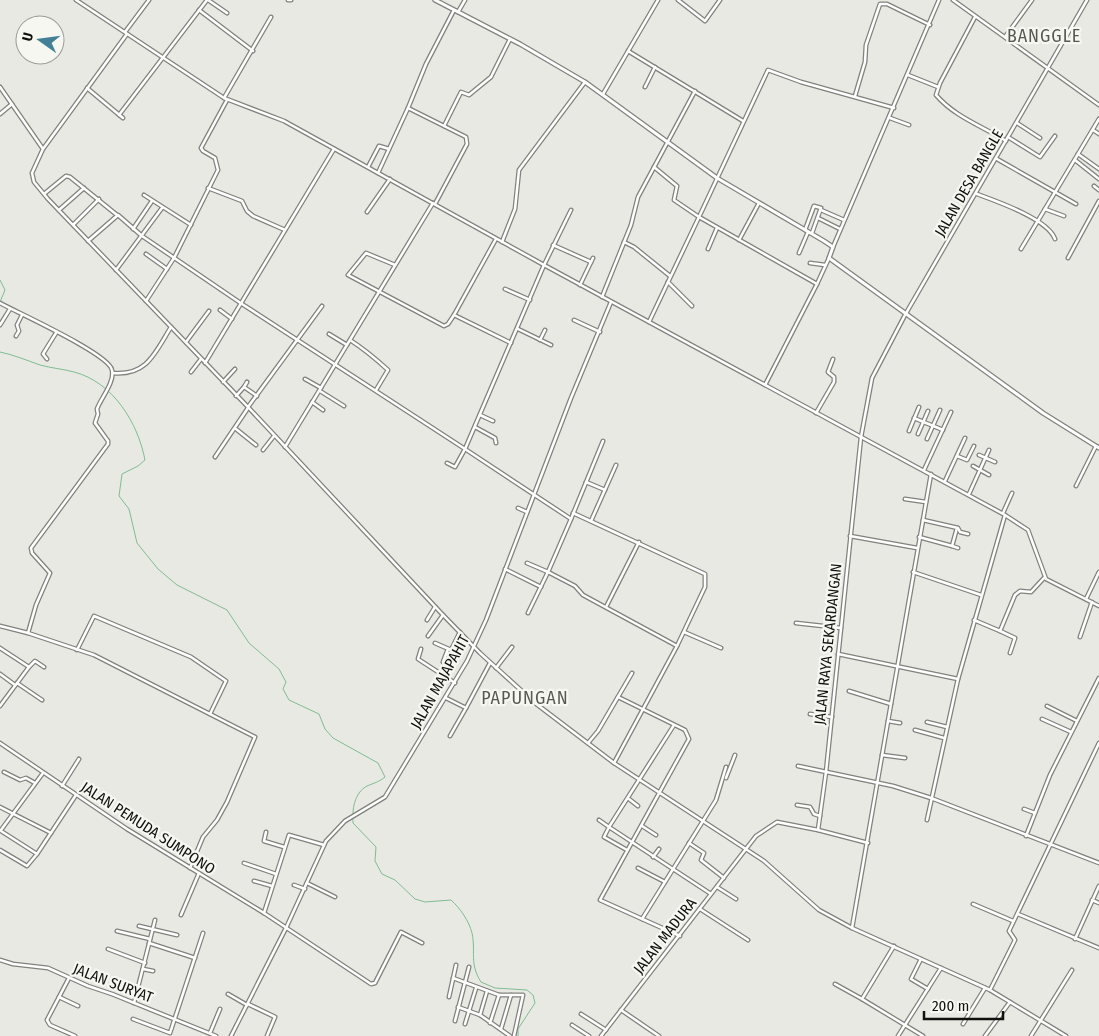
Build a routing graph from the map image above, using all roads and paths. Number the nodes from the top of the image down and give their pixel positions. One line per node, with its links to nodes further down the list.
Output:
1 (76, 0): 20 (street)
2 (149, 0): 20 (street)
3 (207, 0): 14 (street); 16 (street)
4 (435, 0): 13 (street)
5 (465, 0): 15 (street)
6 (658, 0): 24 (street)
7 (678, 0): 8 (street)
8 (720, 0)
9 (940, 0): 19 (street)
10 (953, 0): 18 (street)
11 (1032, 0): 21 (street)
12 (1087, 0): 27 (street, JALAN DESA BANGLE)
13 (441, 1): 15 (street)
14 (199, 10): 23 (street); 25 (street)
15 (456, 11): 22 (street); 40 (street)
16 (227, 13)
17 (272, 17): 23 (street)
18 (975, 17): 21 (street); 32 (street)
19 (930, 25): 28 (street); 36 (street)
20 (126, 33): 25 (street); 33 (street)
21 (1005, 37): 27 (street)
22 (510, 39): 29 (street); 50 (street)
23 (253, 51): 37 (street)
24 (628, 51): 26 (street); 35 (street)
25 (162, 58): 37 (street); 43 (street)
26 (655, 67): 31 (street); 34 (street)
27 (1048, 69): 39 (street); 48 (street, JALAN DESA BANGLE)
28 (908, 75): 32 (street); 41 (street)
29 (585, 82): 35 (street); 109 (street)
30 (0, 87): 38 (street)
31 (645, 87)
32 (938, 87): 56 (street)
33 (88, 88): 43 (street); 58 (street)
34 (695, 91): 47 (street); 57 (street)
35 (603, 94): 57 (street)
36 (855, 96): 41 (street); 47 (street)
37 (226, 99): 59 (street); 73 (street)
38 (12, 104): 42 (street); 58 (street)
39 (1099, 105)
40 (408, 108): 50 (street); 60 (street)
41 (894, 108): 45 (street)
42 (0, 114)
43 (119, 115): 44 (street)
44 (123, 118)
45 (890, 118): 49 (street); 95 (street)
46 (1099, 119): 51 (street)
47 (743, 121): 68 (street)
48 (1017, 123): 54 (street, JALAN DESA BANGLE); 55 (street)
49 (909, 125)
50 (444, 126): 82 (street)
51 (1092, 130): 52 (street); 61 (street)
52 (1099, 134)
53 (1056, 136): 54 (street)
54 (1008, 137): 56 (street, JALAN DESA BANGLE)
55 (1040, 138)
56 (1006, 141): 62 (street, JALAN DESA BANGLE)
57 (667, 143): 65 (street); 68 (street)
58 (43, 149): 76 (street)
59 (334, 149): 64 (street); 102 (street)
60 (389, 149): 64 (street); 67 (street)
61 (1077, 154): 63 (street); 66 (street)
62 (996, 159): 75 (street); 77 (street, JALAN DESA BANGLE)
63 (1074, 159): 70 (street); 75 (street)
64 (368, 167): 67 (street)
65 (654, 167): 93 (street); 110 (street)
66 (1099, 169)
67 (378, 173): 69 (street)
68 (717, 178): 83 (street); 93 (street)
69 (390, 179): 82 (street); 90 (street)
70 (1099, 179)
71 (1094, 186): 74 (street)
72 (84, 188): 76 (street); 79 (street); 87 (street)
73 (208, 188): 98 (street); 102 (street)
74 (1099, 190)
75 (1056, 191): 84 (street); 86 (street)
76 (44, 194): 87 (street)
77 (977, 194): 96 (street); 147 (street, JALAN DESA BANGLE)
78 (144, 195): 80 (street)
79 (100, 199): 91 (street); 97 (street)
80 (152, 201): 85 (street); 100 (street)
81 (1099, 201): 120 (street)
82 (434, 204): 105 (street); 123 (street)
83 (759, 204): 103 (street); 107 (street)
84 (1076, 204)
85 (162, 208): 98 (street); 104 (street)
86 (1045, 208): 92 (street); 96 (street)
87 (59, 210): 97 (street)
88 (571, 210): 111 (street)
89 (821, 210): 94 (street); 95 (street); 103 (street)
90 (367, 212)
91 (118, 215): 100 (street); 108 (street)
92 (1064, 216)
93 (699, 217): 99 (street); 128 (street)
94 (818, 218): 101 (street); 103 (street)
95 (844, 220): 101 (street)
96 (1037, 222): 106 (street); 114 (street)
97 (73, 225): 108 (street)
98 (191, 225): 117 (street)
99 (717, 228): 107 (street); 113 (street)
100 (133, 229): 104 (street)
101 (840, 229): 112 (street)
102 (285, 230): 139 (street)
103 (808, 231): 112 (street); 115 (street)
104 (142, 236): 117 (street); 127 (street)
105 (496, 239): 109 (street); 146 (street)
106 (1055, 239)
107 (739, 240): 130 (street)
108 (88, 241): 127 (street)
109 (502, 242): 124 (street)
110 (623, 242): 128 (street); 134 (street)
111 (553, 246): 121 (street); 124 (street)
112 (833, 247): 119 (street)
113 (708, 249)
114 (1021, 249)
115 (799, 253)
116 (146, 254): 126 (street)
117 (174, 258): 126 (street); 139 (street)
118 (592, 258): 121 (street)
119 (828, 258): 125 (street); 147 (street)
120 (1068, 258)
121 (591, 262): 131 (street)
122 (810, 263): 125 (street)
123 (395, 265): 133 (street); 133 (street)
124 (544, 265): 131 (street); 135 (street)
125 (825, 265): 130 (street)
126 (168, 269): 136 (street)
127 (116, 270): 136 (street)
128 (670, 276): 129 (street)
129 (668, 282): 141 (street); 150 (street)
130 (817, 284): 178 (street)
131 (580, 285): 134 (street)
132 (505, 288): 135 (street)
133 (378, 293): 146 (street); 160 (street)
134 (602, 297): 137 (street)
135 (530, 300): 153 (street)
136 (146, 301): 152 (street)
137 (611, 302): 150 (street); 155 (street, JALAN MAJAPAHIT)
138 (0, 303): 142 (street)
139 (242, 304): 148 (street); 159 (street)
140 (322, 306): 159 (street)
141 (692, 306)
142 (10, 309): 145 (street); 151 (street)
143 (220, 310): 148 (street)
144 (208, 311): 162 (street)
145 (22, 315): 156 (street); 158 (street)
146 (454, 315): 163 (street)
147 (905, 315): 175 (street, JALAN DESA BANGLE); 212 (street)
148 (232, 318): 169 (street)
149 (574, 320): 155 (street)
150 (649, 322): 178 (street)
151 (0, 326)
152 (170, 327): 162 (street); 173 (street)
153 (518, 329): 161 (street); 163 (street)
154 (545, 330): 161 (street)
155 (600, 332): 234 (street, JALAN MAJAPAHIT)
156 (56, 333): 166 (street); 173 (street)
157 (329, 334): 164 (street)
158 (16, 336)
159 (298, 339): 170 (street); 183 (street)
160 (350, 340): 164 (street); 181 (street)
161 (540, 340): 165 (street)
162 (186, 342): 167 (street)
163 (511, 343): 193 (street)
164 (347, 345): 170 (street)
165 (551, 345)
166 (47, 359)
167 (201, 359): 169 (street); 172 (street)
168 (833, 359): 191 (street)
169 (205, 363): 176 (street)
170 (336, 364): 180 (street); 181 (street)
171 (235, 369): 176 (street)
172 (191, 372)
173 (113, 373): 275 (street)
174 (305, 378): 180 (street)
175 (872, 378): 204 (street, JALAN RAYA SEKARDANGAN)
176 (223, 382): 182 (street)
177 (247, 382): 179 (street)
178 (765, 385): 191 (street)
179 (244, 387): 182 (street); 183 (street)
180 (320, 390): 184 (street); 185 (street)
181 (376, 390): 213 (street)
182 (236, 396): 187 (street)
183 (258, 396): 187 (street)
184 (312, 402): 188 (street); 211 (street)
185 (344, 406)
186 (919, 406): 194 (street)
187 (248, 408): 199 (street); 203 (street)
188 (323, 410)
189 (940, 410): 197 (street)
190 (928, 411): 196 (street)
191 (816, 412): 204 (street)
192 (951, 412): 200 (street)
193 (480, 415): 195 (street); 198 (street)
194 (914, 418): 196 (street); 201 (street)
195 (493, 421)
196 (924, 422): 197 (street); 202 (street)
197 (933, 426): 200 (street); 205 (street)
198 (475, 427): 208 (street); 213 (street)
199 (235, 429): 209 (street); 218 (street)
200 (943, 430): 224 (street)
201 (909, 431)
202 (918, 434)
203 (274, 436): 211 (street); 214 (street)
204 (861, 437): 224 (street); 246 (street, JALAN RAYA SEKARDANGAN)
205 (927, 438)
206 (965, 438): 217 (street)
207 (603, 441): 229 (street)
208 (496, 443)
209 (256, 445)
210 (974, 446): 217 (street)
211 (285, 447): 263 (street)
212 (1098, 447): 230 (street)
213 (464, 449): 221 (street); 234 (street)
214 (263, 450)
215 (990, 450): 219 (street)
216 (979, 455): 219 (street)
217 (957, 456): 228 (street)
218 (215, 457)
219 (986, 458): 220 (street); 225 (street)
220 (995, 462)
221 (447, 463)
222 (616, 465): 231 (street)
223 (973, 466): 225 (street)
224 (924, 470): 226 (street)
225 (980, 470): 227 (street); 233 (street)
226 (931, 474): 228 (street); 236 (street)
227 (989, 475)
228 (945, 481): 233 (street)
229 (586, 482): 231 (street); 239 (street)
230 (1076, 486)
231 (605, 490): 243 (street)
232 (1012, 493): 240 (street)
233 (969, 494): 240 (street)
234 (534, 496): 238 (street, JALAN MAJAPAHIT); 241 (street)
235 (905, 499): 236 (street)
236 (926, 502): 242 (street)
237 (518, 508): 238 (street)
238 (527, 512): 253 (street, JALAN MAJAPAHIT)
239 (573, 513): 241 (street); 243 (street)
240 (1004, 514): 257 (street); 259 (street)
241 (571, 519): 254 (street)
242 (923, 520): 244 (street); 247 (street)
243 (591, 521): 248 (street)
244 (957, 528): 245 (street); 249 (street)
245 (968, 534)
246 (850, 536): 250 (street); 271 (street, JALAN RAYA SEKARDANGAN)
247 (920, 537): 249 (street); 250 (street)
248 (638, 542): 264 (street); 274 (street)
249 (952, 546): 251 (street)
250 (917, 548): 255 (street)
251 (958, 548)
252 (527, 563): 254 (street)
253 (505, 569): 258 (street); 279 (street, JALAN MAJAPAHIT)
254 (548, 572): 258 (street); 264 (street)
255 (913, 572): 259 (street); 292 (street)
256 (1099, 572): 260 (street)
257 (1045, 577): 260 (street); 272 (street)
258 (541, 587): 265 (street)
259 (981, 595): 268 (street)
260 (1086, 599): 261 (street)
261 (1092, 602): 262 (street); 277 (street)
262 (1099, 606)
263 (435, 607): 266 (street); 267 (street)
264 (606, 607): 280 (street)
265 (528, 613)
266 (442, 615): 273 (street); 276 (street)
267 (427, 620)
268 (974, 620): 272 (street); 298 (street)
269 (796, 623): 271 (street)
270 (0, 626): 275 (street)
271 (841, 628): 288 (street, JALAN RAYA SEKARDANGAN)
272 (1000, 630): 287 (street)
273 (460, 632): 279 (street); 284 (street)
274 (684, 632): 280 (street); 283 (street)
275 (28, 633): 285 (street)
276 (428, 636)
277 (1080, 637)
278 (435, 643): 284 (street)
279 (474, 646): 290 (street); 299 (street, JALAN MAJAPAHIT)
280 (677, 646): 309 (street)
281 (512, 647): 294 (street)
282 (0, 648): 291 (street)
283 (720, 648)
284 (448, 649): 289 (street)
285 (77, 650): 310 (street); 310 (street)
286 (421, 650): 299 (street)
287 (1010, 653)
288 (838, 654): 292 (street); 312 (street, JALAN RAYA SEKARDANGAN)
289 (443, 662)
290 (490, 662): 294 (street); 308 (street)
291 (29, 667): 293 (street); 300 (street)
292 (896, 667): 298 (street); 305 (street)
293 (44, 668)
294 (496, 668): 325 (street)
295 (632, 673): 302 (street)
296 (0, 674): 300 (street)
297 (1099, 678): 315 (street)
298 (958, 680): 319 (street)
299 (455, 683): 303 (street, JALAN MAJAPAHIT)
300 (16, 684): 304 (street); 306 (street)
301 (849, 692): 305 (street)
302 (618, 697): 309 (street); 325 (street)
303 (446, 698): 308 (street); 367 (street, JALAN MAJAPAHIT)
304 (42, 700)
305 (891, 704): 314 (street)
306 (0, 706)
307 (1047, 706): 315 (street)
308 (466, 708): 322 (street)
309 (643, 710): 318 (street); 331 (street)
310 (210, 714): 378 (street)
311 (810, 714): 312 (street)
312 (832, 717): 335 (street, JALAN RAYA SEKARDANGAN)
313 (1042, 719): 321 (street)
314 (888, 720): 317 (street); 328 (street)
315 (1077, 721): 321 (street)
316 (927, 722): 319 (street)
317 (900, 723)
318 (674, 725): 338 (street); 342 (street)
319 (947, 727): 323 (street)
320 (915, 730): 323 (street)
321 (1071, 732): 351 (street)
322 (450, 736)
323 (944, 738): 344 (street)
324 (0, 743): 336 (street, JALAN PEMUDA SUMPONO)
325 (588, 743): 331 (street)
326 (1099, 743): 368 (street)
327 (735, 755): 337 (street)
328 (882, 755): 329 (street); 340 (street)
329 (905, 758)
330 (79, 759): 341 (street)
331 (614, 763): 338 (street)
332 (798, 766): 335 (street)
333 (726, 767): 355 (street)
334 (4, 772): 339 (street)
335 (826, 772): 340 (street); 352 (street, JALAN RAYA SEKARDANGAN)
336 (43, 773): 339 (street); 341 (street, JALAN PEMUDA SUMPONO)
337 (726, 778)
338 (640, 780): 342 (street); 345 (street)
339 (35, 783): 350 (street)
340 (878, 783): 344 (street); 366 (street)
341 (62, 786): 343 (street, JALAN PEMUDA SUMPONO)
342 (659, 792): 355 (street); 356 (street)
343 (76, 796): 361 (street); 378 (street, JALAN PEMUDA SUMPONO)
344 (931, 798): 354 (street); 363 (street)
345 (629, 799): 347 (street); 357 (street)
346 (797, 805): 352 (street)
347 (638, 806)
348 (0, 807): 350 (street)
349 (1024, 809): 351 (street)
350 (12, 813): 359 (street); 361 (street)
351 (1035, 813): 363 (street)
352 (820, 816): 358 (street, JALAN RAYA SEKARDANGAN)
353 (599, 820): 357 (street)
354 (926, 820)
355 (704, 821): 365 (street); 370 (street)
356 (642, 826): 362 (street); 364 (street)
357 (609, 827): 364 (street); 373 (street)
358 (818, 830): 366 (street); 370 (street)
359 (0, 831): 374 (street)
360 (266, 832): 369 (street)
361 (51, 833): 374 (street)
362 (656, 835)
363 (1026, 836): 368 (street)
364 (631, 842): 373 (street); 375 (street)
365 (689, 843): 380 (street); 383 (street)
366 (868, 843): 408 (street)
367 (324, 845): 369 (street); 386 (street, JALAN MAJAPAHIT)
368 (1051, 846): 377 (street); 401 (street)
369 (284, 847): 382 (street)
370 (746, 848): 383 (street, JALAN MADURA); 408 (street)
371 (659, 849): 375 (street)
372 (0, 850): 374 (street)
373 (627, 850): 402 (street)
374 (36, 854)
375 (653, 857): 380 (street)
376 (244, 863): 382 (street)
377 (1099, 863)
378 (190, 868): 381 (street, JALAN PEMUDA SUMPONO)
379 (638, 868): 385 (street)
380 (672, 870): 385 (street); 392 (street)
381 (198, 873): 399 (street); 400 (street, JALAN PEMUDA SUMPONO)
382 (276, 874): 388 (street)
383 (724, 878): 390 (street, JALAN MADURA)
384 (254, 881): 388 (street)
385 (665, 882): 402 (street)
386 (308, 883): 391 (street, JALAN MAJAPAHIT); 393 (street)
387 (294, 885): 391 (street)
388 (272, 886): 400 (street)
389 (1099, 886): 395 (street)
390 (717, 887): 392 (street, JALAN MADURA); 394 (street)
391 (305, 889): 407 (street, JALAN MAJAPAHIT)
392 (712, 894): 398 (street, JALAN MADURA)
393 (335, 897)
394 (736, 899)
395 (1092, 900): 396 (street); 414 (street)
396 (1099, 903)
397 (973, 904): 404 (street)
398 (700, 909): 412 (street, JALAN MADURA); 415 (street)
399 (181, 914)
400 (264, 914): 407 (street, JALAN PEMUDA SUMPONO)
401 (1018, 914): 404 (street); 414 (street)
402 (642, 919): 412 (street)
403 (155, 920): 406 (street)
404 (1014, 922): 438 (street)
405 (138, 926): 406 (street)
406 (153, 928): 411 (street); 413 (street)
407 (286, 928): 417 (street, JALAN PEMUDA SUMPONO); 448 (street, JALAN MAJAPAHIT)
408 (852, 928): 418 (street)
409 (117, 931): 413 (street)
410 (203, 933): 421 (street)
411 (176, 936)
412 (680, 936): 453 (street, JALAN MADURA)
413 (150, 939): 416 (street)
414 (1075, 939): 419 (street)
415 (748, 940)
416 (149, 943): 421 (street); 424 (street)
417 (422, 943)
418 (894, 946): 422 (street); 445 (street)
419 (1099, 948)
420 (108, 950): 424 (street)
421 (195, 958): 457 (street)
422 (921, 959): 427 (street); 437 (street)
423 (0, 960): 431 (street, JALAN SURYAT)
424 (145, 962): 428 (street)
425 (456, 965): 432 (street)
426 (468, 967): 433 (street)
427 (941, 968): 436 (street); 437 (street)
428 (143, 969): 429 (street); 446 (street)
429 (153, 970)
430 (1072, 970): 458 (street)
431 (69, 978): 443 (street); 446 (street, JALAN SURYAT)
432 (454, 978): 433 (street); 444 (street)
433 (466, 982): 435 (street); 450 (street)
434 (835, 984): 445 (street)
435 (476, 988): 439 (street); 452 (street)
436 (985, 988): 438 (street); 462 (street)
437 (928, 989): 463 (street)
438 (990, 990): 447 (street)
439 (487, 991): 441 (street); 455 (street)
440 (228, 994): 448 (street)
441 (499, 995): 442 (street); 460 (street)
442 (511, 995): 465 (street); 474 (street)
443 (59, 997): 449 (street); 469 (street)
444 (448, 997)
445 (862, 999): 463 (street)
446 (134, 1002): 457 (street, JALAN SURYAT)
447 (1010, 1002): 458 (street); 467 (street)
448 (247, 1004): 472 (street, JALAN MAJAPAHIT); 473 (street)
449 (78, 1006)
450 (458, 1007): 452 (street); 459 (street)
451 (220, 1010): 468 (street)
452 (469, 1010): 455 (street); 461 (street)
453 (621, 1010): 466 (street, JALAN MADURA); 477 (street)
454 (581, 1014): 466 (street)
455 (480, 1015): 460 (street)
456 (133, 1019): 457 (street)
457 (175, 1019): 468 (street, JALAN SURYAT)
458 (1041, 1020): 482 (street); 483 (street)
459 (455, 1021)
460 (490, 1023): 465 (street)
461 (465, 1024)
462 (964, 1024)
463 (905, 1025): 478 (street); 479 (street)
464 (572, 1026): 475 (street)
465 (501, 1030): 474 (street)
466 (606, 1030): 476 (street, JALAN MADURA)
467 (987, 1032): 480 (street); 481 (street)
468 (210, 1033): 471 (street, JALAN SURYAT)
469 (66, 1034): 470 (street)
470 (75, 1036)
471 (216, 1036)
472 (231, 1036)
473 (268, 1036)
474 (512, 1036)
475 (588, 1036)
476 (600, 1036)
477 (659, 1036)
478 (898, 1036)
479 (923, 1036)
480 (985, 1036)
481 (992, 1036)
482 (1031, 1036)
483 (1066, 1036)

